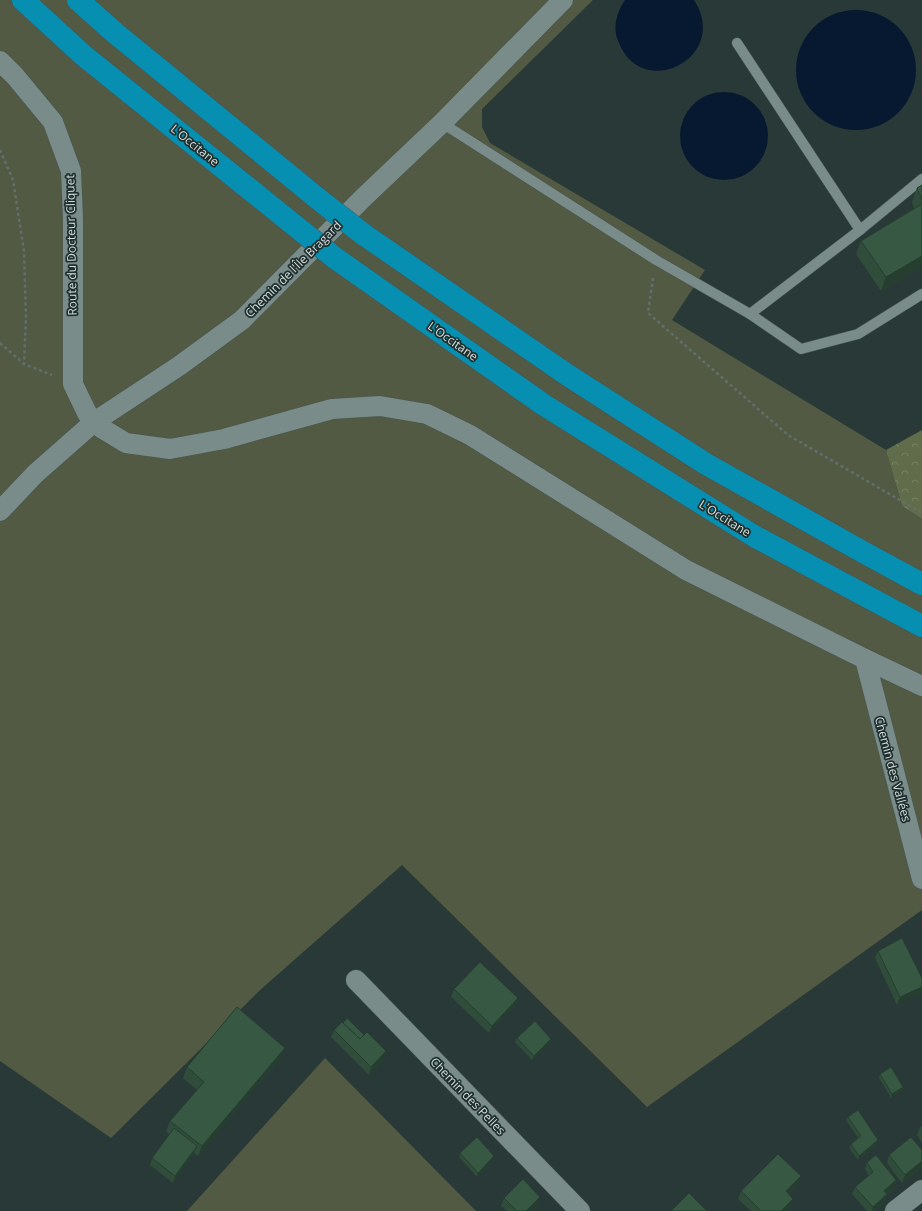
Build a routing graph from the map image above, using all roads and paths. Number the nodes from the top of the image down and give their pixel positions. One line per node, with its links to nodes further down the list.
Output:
1 (24, 0): 20 (highway, L'Occitane, bridge)
2 (78, 0): 19 (highway, bridge)
3 (563, 0): 6 (street, Chemin de l'Île Bragard)
4 (737, 42): 9 (lane)
5 (0, 61): 15 (street, Route du Docteur Cliquet)
6 (442, 123): 10 (lane); 16 (street, Chemin de l'Île Bragard)
7 (0, 150): 14 (path)
8 (922, 179): 9 (lane)
9 (860, 230): 12 (lane)
10 (656, 260): 12 (lane); 18 (path)
11 (922, 294): 12 (lane)
12 (750, 314)
13 (0, 343): 14 (path)
14 (24, 364): 15 (path)
15 (73, 384): 16 (street, Route du Docteur Cliquet)
16 (94, 422): 17 (street, Chemin de l'Île Bragard); 21 (street)
17 (0, 511)
18 (922, 513)
19 (922, 584)
20 (922, 626)
21 (865, 659): 22 (street); 23 (street, Chemin des Vallées)
22 (922, 686)
23 (922, 879)
24 (356, 980): 26 (street, Chemin des Pelles)
25 (922, 1190): 27 (street)
26 (580, 1211)
27 (895, 1211)

